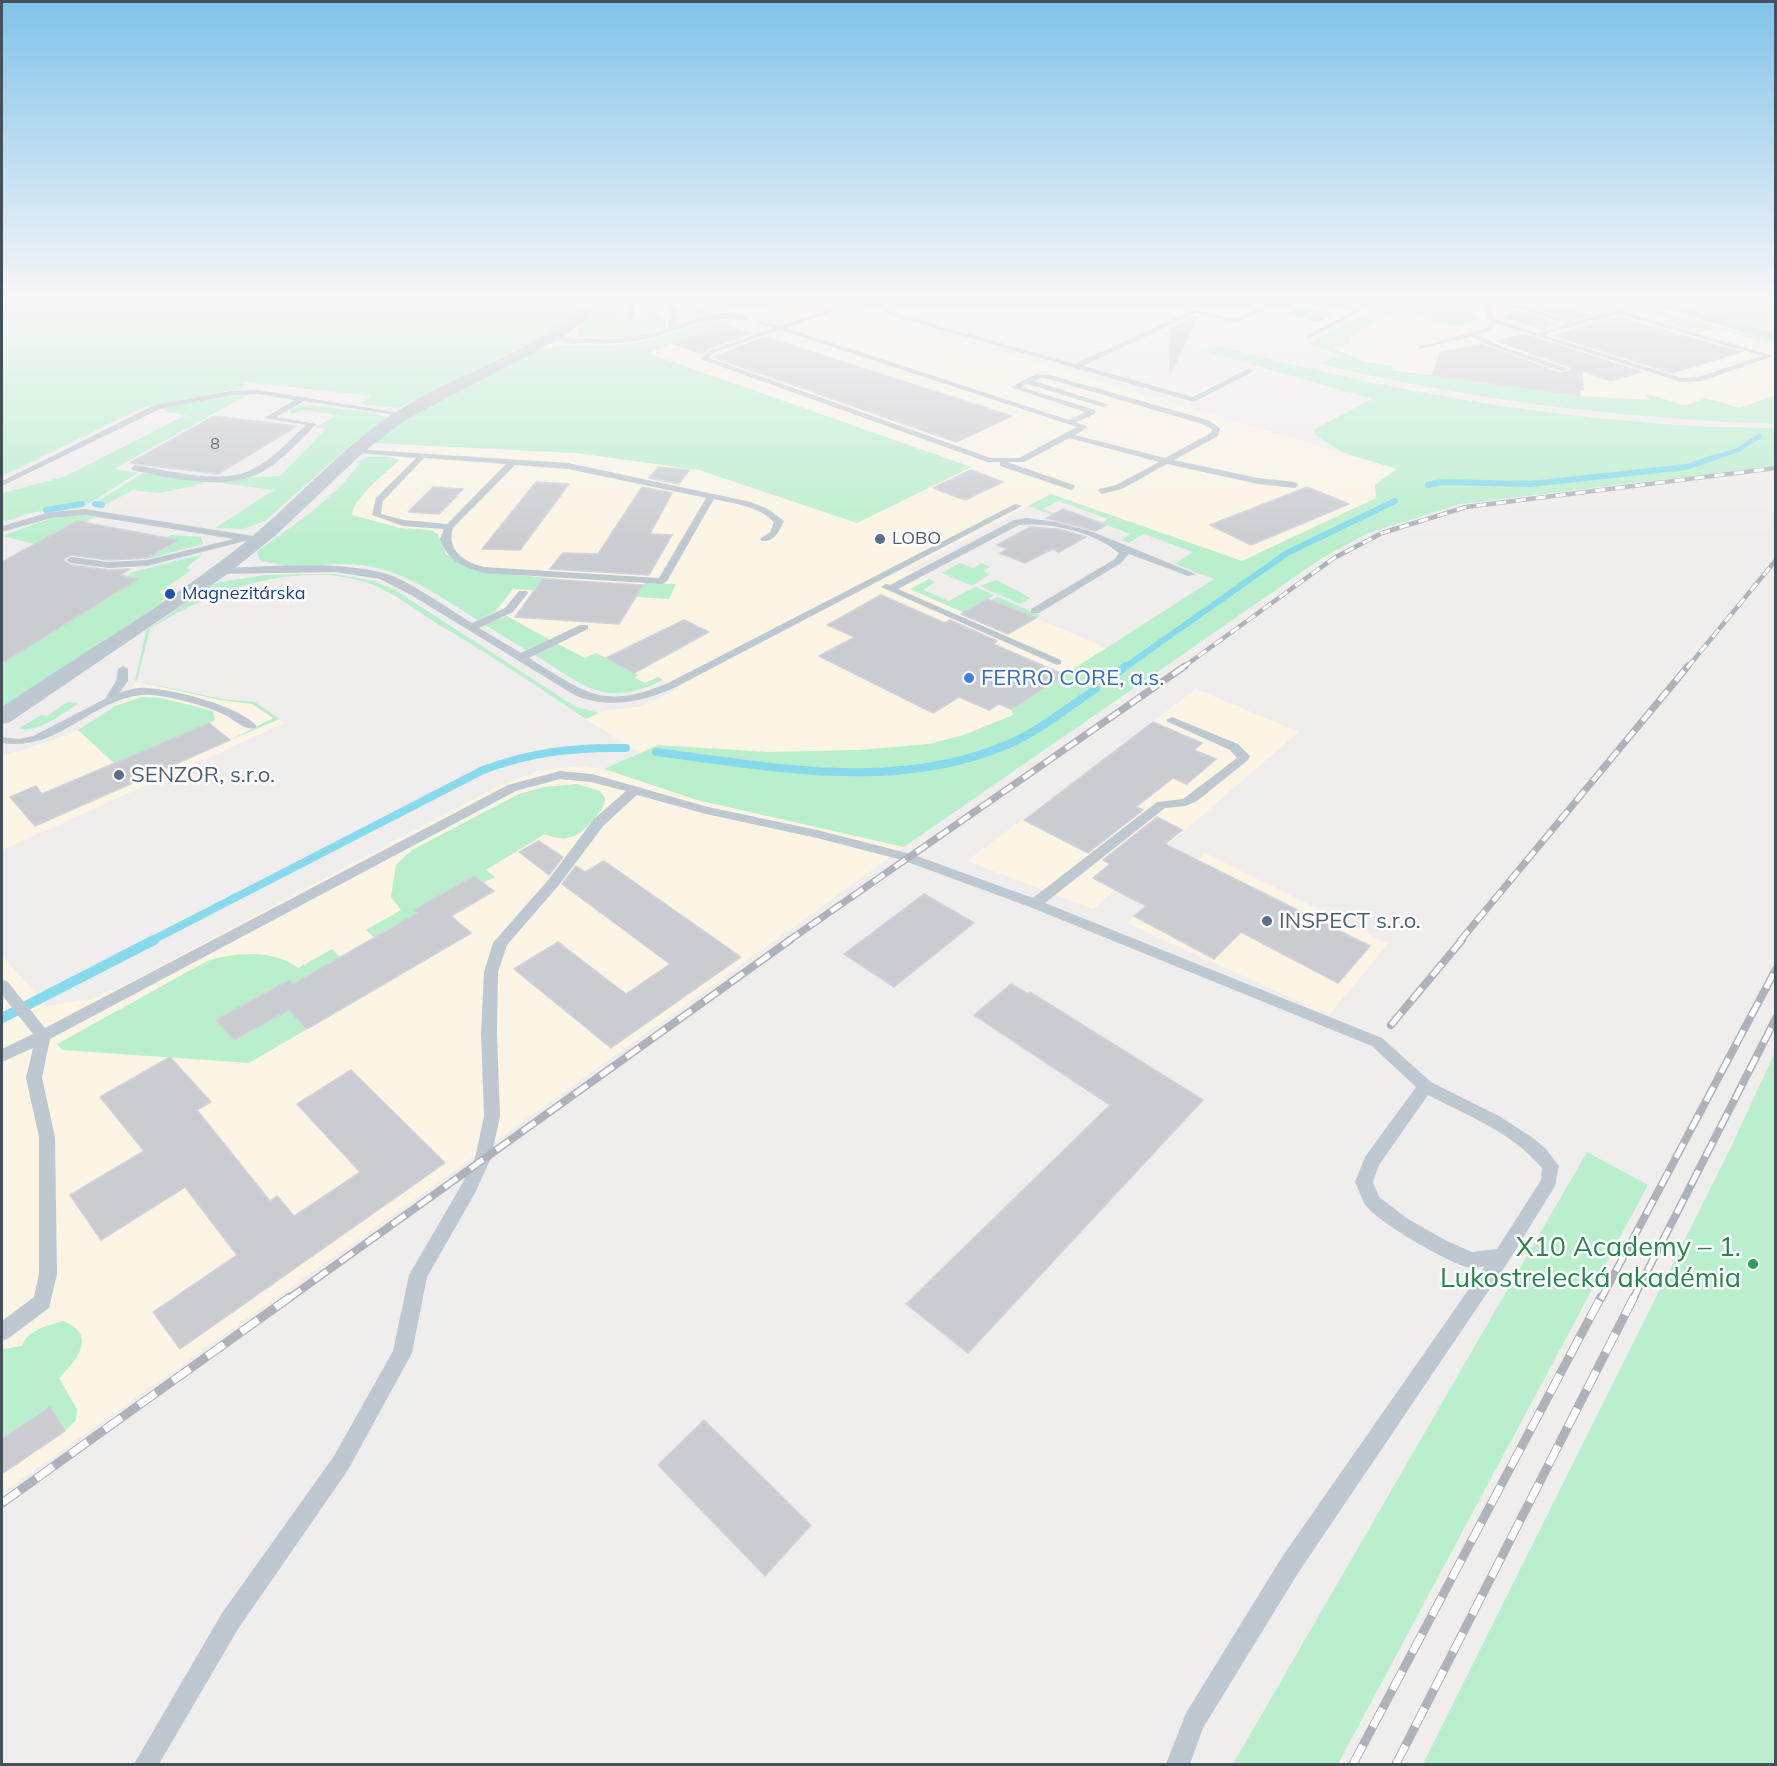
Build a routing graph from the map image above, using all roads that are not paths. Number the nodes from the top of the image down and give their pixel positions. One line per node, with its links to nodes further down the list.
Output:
1 (463, 380): 12 (street)
2 (765, 380): 17 (lane)
3 (945, 380): 13 (lane)
4 (1059, 380): 8 (lane)
5 (1123, 380): 6 (lane)
6 (1232, 380)
7 (1026, 381): 10 (lane); 11 (lane)
8 (1122, 398): 10 (lane); 18 (lane)
9 (302, 399): 12 (lane); 20 (lane); 21 (lane)
10 (1106, 405): 11 (lane)
11 (1092, 412): 13 (lane)
12 (403, 414): 15 (street)
13 (1072, 421): 14 (lane)
14 (1069, 436): 17 (lane); 18 (lane)
15 (357, 451): 16 (lane); 29 (street)
16 (422, 456): 19 (lane); 27 (lane)
17 (990, 460): 23 (lane)
18 (1166, 461): 22 (lane); 24 (lane)
19 (513, 462): 25 (lane); 27 (lane)
20 (135, 468)
21 (2, 484)
22 (1295, 485)
23 (1071, 487)
24 (1102, 491)
25 (711, 496): 27 (lane); 30 (lane)
26 (1018, 506): 35 (lane)
27 (449, 527)
28 (2, 529): 29 (lane)
29 (254, 539): 32 (lane); 33 (street)
30 (765, 539)
31 (1121, 548): 34 (lane); 36 (lane); 38 (lane)
32 (71, 560)
33 (218, 571): 39 (lane); 45 (street)
34 (1191, 574)
35 (873, 581): 36 (lane); 41 (lane)
36 (890, 589): 42 (lane)
37 (523, 593): 39 (lane)
38 (1035, 611)
39 (472, 627): 41 (lane)
40 (584, 627): 41 (lane)
41 (522, 657)
42 (1057, 662)
43 (123, 669): 44 (lane)
44 (110, 698): 47 (lane); 48 (lane)
45 (2, 717)
46 (1172, 720): 50 (lane)
47 (251, 726)
48 (2, 740)
49 (635, 790): 50 (lane); 52 (lane); 57 (lane)
50 (1035, 904): 54 (lane)
51 (6, 990): 52 (lane)
52 (43, 1036): 53 (lane); 56 (lane)
53 (2, 1056)
54 (1425, 1086): 55 (lane); 55 (lane)
55 (1502, 1256): 58 (lane)
56 (2, 1332)
57 (146, 1764)
58 (1178, 1764)

